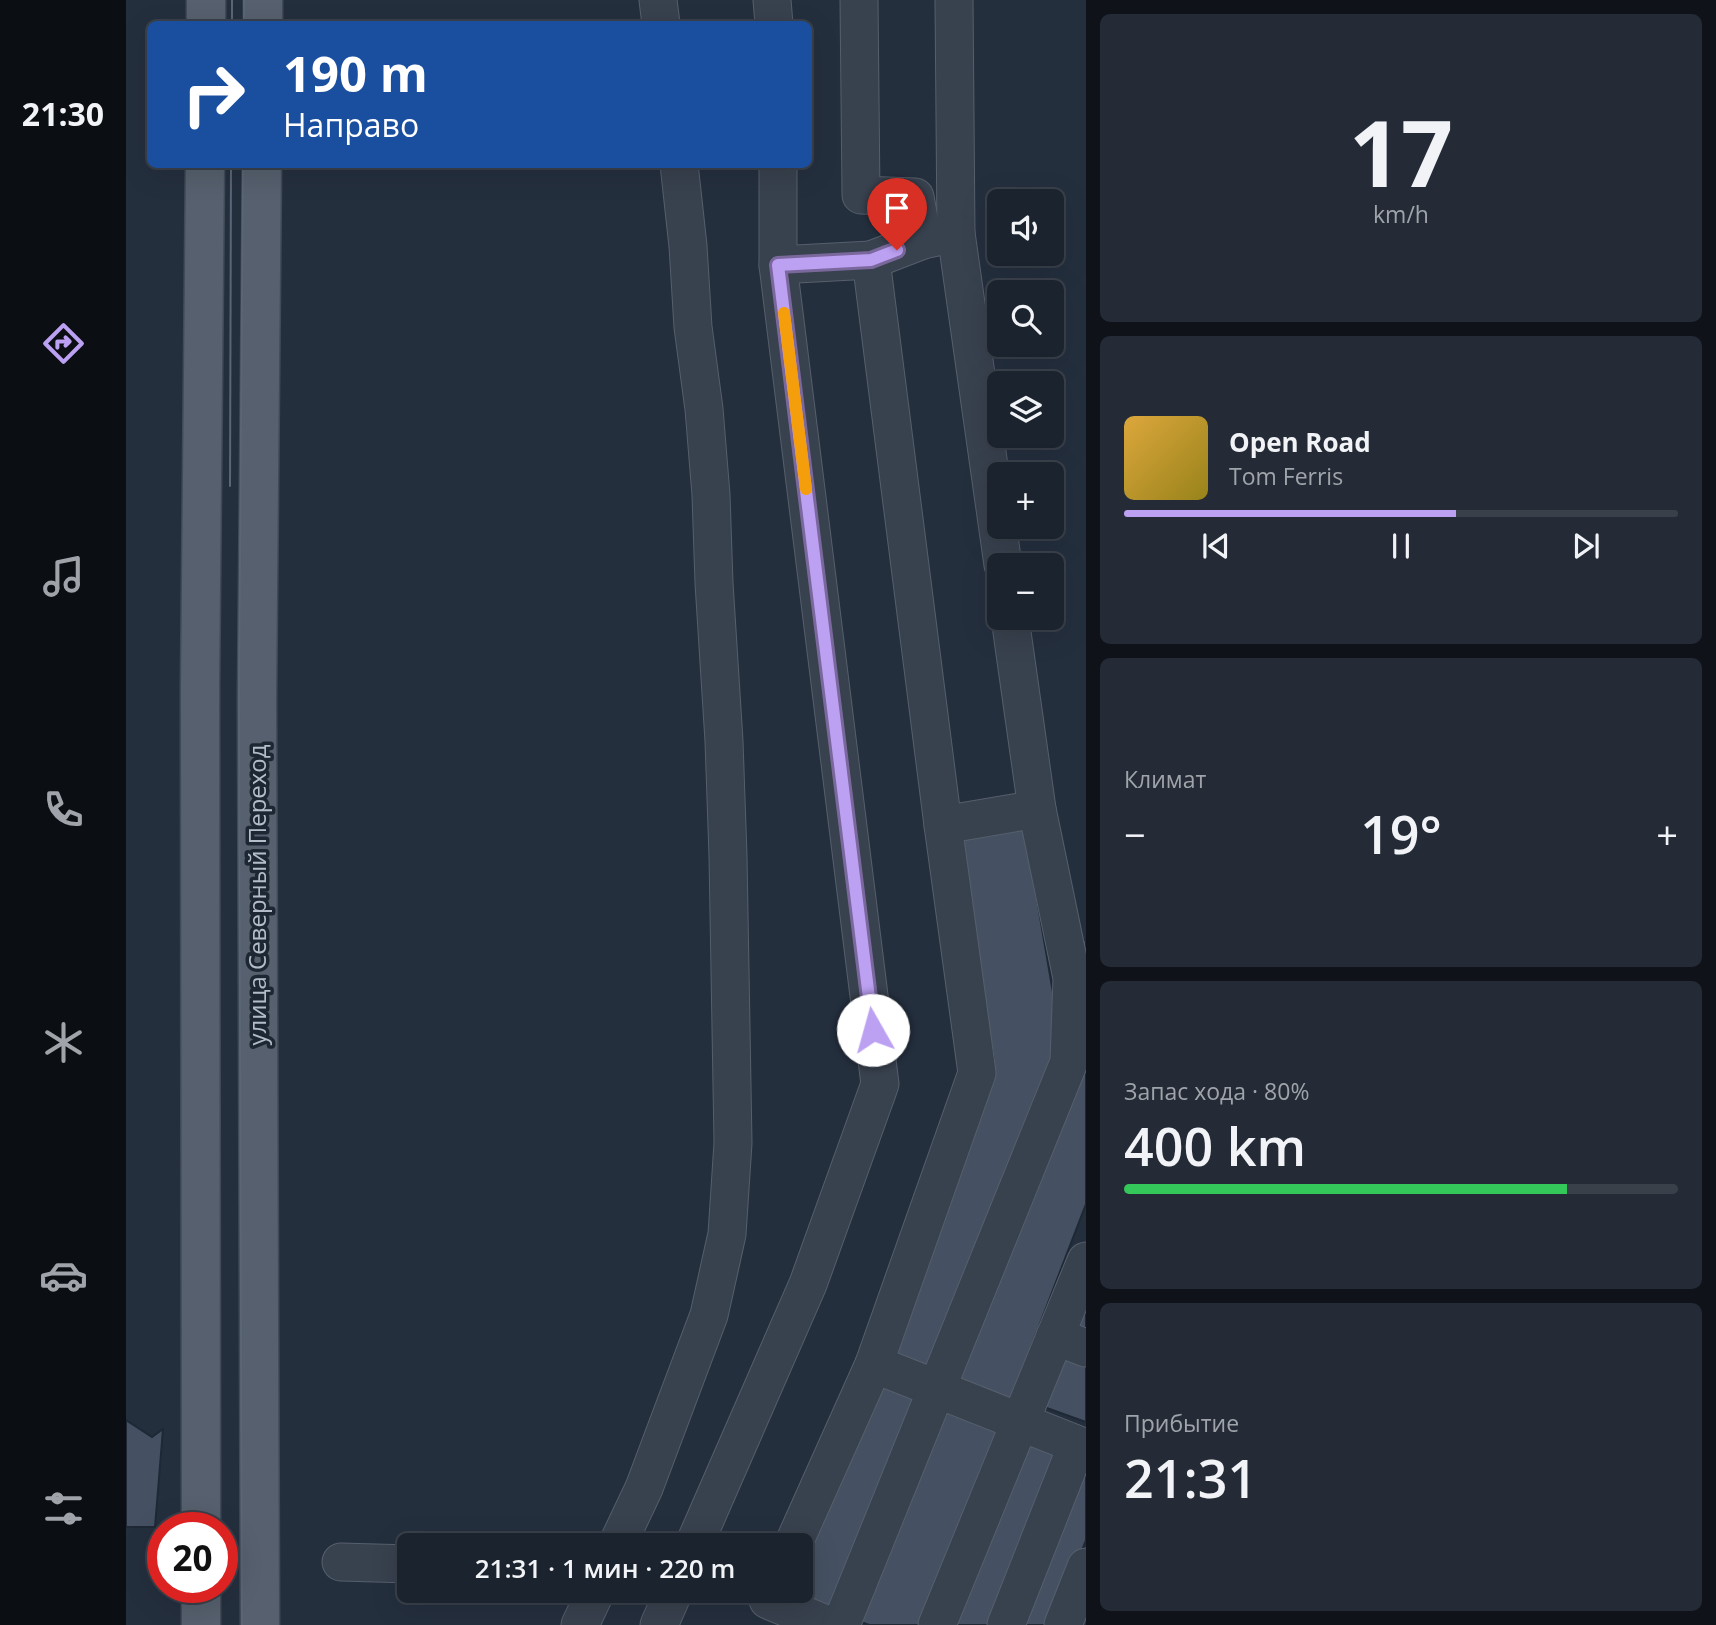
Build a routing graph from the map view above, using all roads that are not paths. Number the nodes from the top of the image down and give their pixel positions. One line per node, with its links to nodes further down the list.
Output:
1 (206, 0): 7 (main road)
2 (263, 0): 8 (main road)
3 (658, 0): 9 (lane)
4 (772, 0): 10 (lane)
5 (859, 0): 15 (lane)
6 (954, 0): 15 (lane)
7 (206, 21)
8 (263, 21)
9 (661, 21)
10 (774, 21)
11 (205, 168): 30 (main road)
12 (262, 168): 42 (main road, улица Северный Переход)
13 (679, 168): 31 (lane)
14 (778, 168): 17 (lane)
15 (939, 237): 16 (lane); 18 (lane)
16 (871, 260): 17 (lane); 21 (lane)
17 (778, 265): 32 (lane)
18 (1001, 553)
19 (1012, 630): 20 (lane)
20 (1037, 809): 21 (lane); 22 (lane)
21 (943, 825): 26 (lane)
22 (1050, 871): 23 (lane); 27 (lane)
23 (1086, 905)
24 (1086, 1261): 25 (lane)
25 (1071, 1342): 28 (lane)
26 (874, 1364): 27 (lane); 33 (lane)
27 (936, 1388): 28 (lane); 46 (lane)
28 (1019, 1423): 29 (lane); 47 (lane)
29 (1082, 1446): 48 (lane)
30 (201, 1512)
31 (623, 1533)
32 (699, 1533)
33 (798, 1533)
34 (341, 1562): 35 (lane)
35 (397, 1564)
36 (1086, 1567): 49 (lane)
37 (201, 1603): 41 (main road)
38 (590, 1603): 43 (lane)
39 (669, 1603): 44 (lane)
40 (766, 1605): 45 (lane)
41 (201, 1625)
42 (261, 1625)
43 (580, 1625)
44 (659, 1625)
45 (828, 1625)
46 (841, 1625)
47 (937, 1625)
48 (1006, 1625)
49 (1063, 1625)

